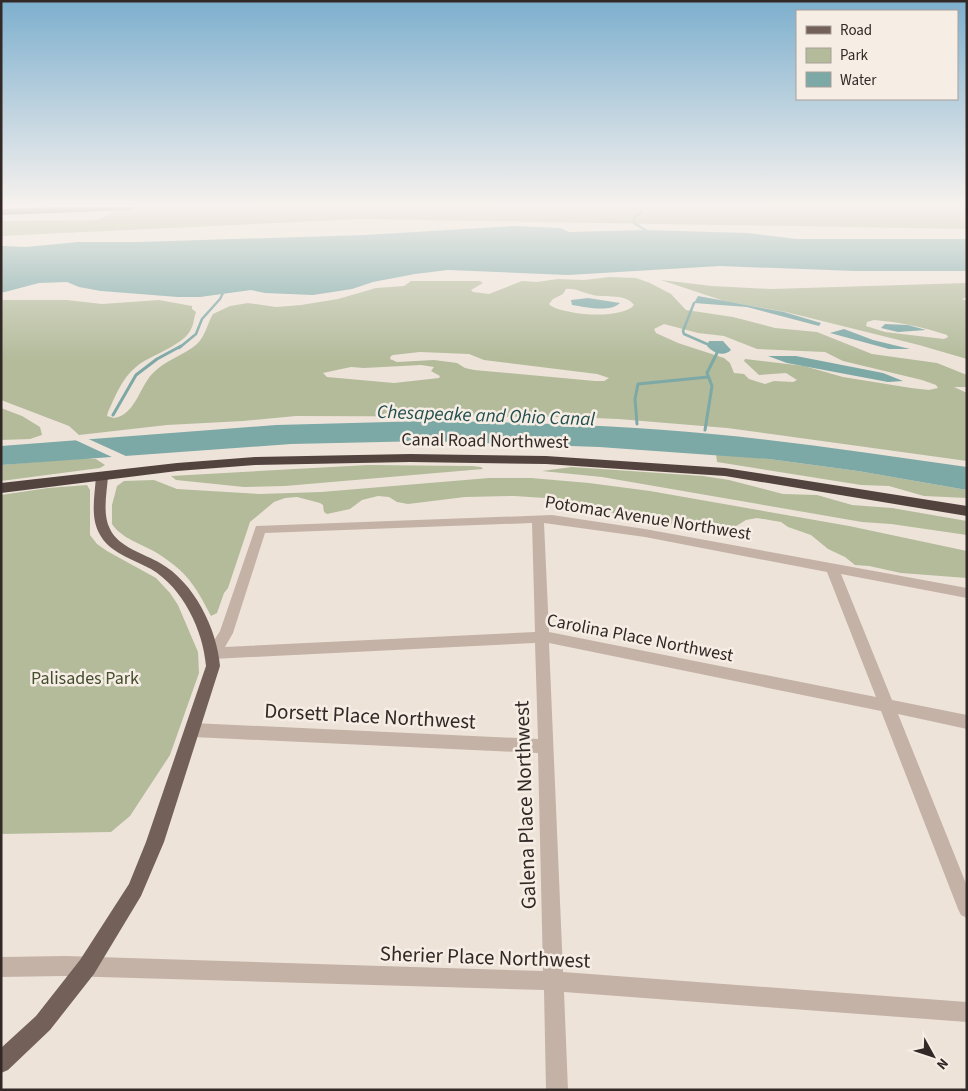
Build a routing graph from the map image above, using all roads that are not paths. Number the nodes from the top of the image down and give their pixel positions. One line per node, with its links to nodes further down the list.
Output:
1 (102, 476): 2 (highway, Canal Road Northwest); 3 (highway, Canal Road Northwest); 8 (main road)
2 (1, 488)
3 (967, 511)
4 (538, 519): 5 (street, Potomac Avenue Northwest); 7 (street, Galena Place Northwest); 8 (street, Potomac Avenue Northwest)
5 (832, 567): 6 (street, Potomac Avenue Northwest); 9 (street)
6 (967, 593)
7 (542, 637): 8 (street, Carolina Place Northwest); 9 (street, Carolina Place Northwest); 12 (street, Galena Place Northwest)
8 (213, 652): 11 (main road)
9 (886, 705): 10 (street, Carolina Place Northwest); 13 (street)
10 (967, 722)
11 (192, 730): 12 (street, Dorsett Place Northwest); 15 (main road)
12 (546, 746): 16 (street, Galena Place Northwest)
13 (967, 909)
14 (1, 966): 15 (street, Sherier Place Northwest)
15 (88, 967): 16 (street, Sherier Place Northwest); 18 (main road)
16 (553, 981): 17 (street, Sherier Place Northwest); 19 (street, Galena Place Northwest)
17 (967, 1012)
18 (1, 1063)
19 (557, 1090)

